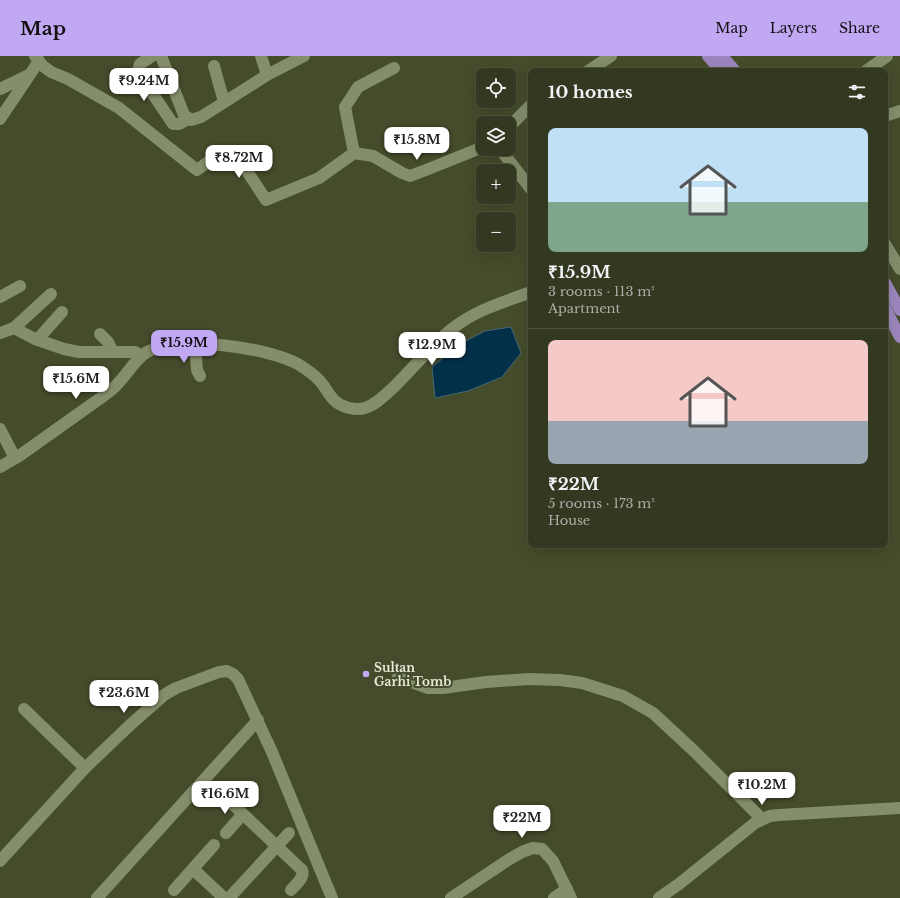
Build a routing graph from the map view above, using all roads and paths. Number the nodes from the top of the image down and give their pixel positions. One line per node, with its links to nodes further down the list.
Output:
1 (152, 56): 24 (street)
2 (161, 56): 24 (street)
3 (261, 56): 17 (street)
4 (304, 56): 17 (street)
5 (611, 56): 12 (street)
6 (708, 56): 13 (main road)
7 (722, 56): 14 (main road)
8 (887, 56): 15 (street)
9 (37, 59): 16 (street); 27 (street)
10 (214, 66): 19 (street)
11 (394, 68): 27 (street)
12 (593, 68)
13 (718, 68)
14 (732, 68)
15 (870, 68)
16 (30, 74): 18 (street); 23 (street)
17 (267, 75): 19 (street)
18 (0, 89)
19 (224, 102): 24 (street)
20 (528, 108): 25 (street)
21 (900, 111): 22 (street)
22 (888, 115)
23 (0, 119)
24 (188, 119)
25 (516, 120)
26 (476, 150): 27 (street)
27 (354, 153)
28 (505, 156): 29 (street)
29 (528, 185)
30 (888, 249): 31 (street)
31 (900, 269)
32 (20, 286): 36 (street)
33 (888, 288): 37 (main road)
34 (528, 293): 45 (street)
35 (50, 294): 40 (street)
36 (0, 297)
37 (900, 310)
38 (62, 312): 44 (street)
39 (888, 314): 43 (main road)
40 (14, 328): 41 (street); 44 (street)
41 (0, 333)
42 (100, 334): 46 (street)
43 (900, 337)
44 (38, 339): 46 (street)
45 (195, 344): 47 (street); 48 (street)
46 (113, 352): 47 (street)
47 (141, 356): 50 (street)
48 (200, 376)
49 (0, 429): 50 (street)
50 (16, 458): 51 (street)
51 (0, 467)
52 (398, 677): 59 (street)
53 (24, 710): 55 (street)
54 (258, 720): 55 (street); 69 (street); 72 (street)
55 (85, 768): 64 (street)
56 (225, 797): 58 (street)
57 (900, 808): 59 (street)
58 (243, 814): 60 (street); 63 (street)
59 (762, 819): 75 (street)
60 (226, 833)
61 (289, 833): 63 (street)
62 (214, 845): 65 (street)
63 (277, 846): 67 (street); 71 (street)
64 (2, 856)
65 (193, 869): 66 (street); 70 (street)
66 (174, 890)
67 (291, 890)
68 (569, 894): 73 (street); 74 (street)
69 (97, 898)
70 (224, 898)
71 (229, 898)
72 (332, 898)
73 (452, 898)
74 (554, 898)
75 (659, 898)

